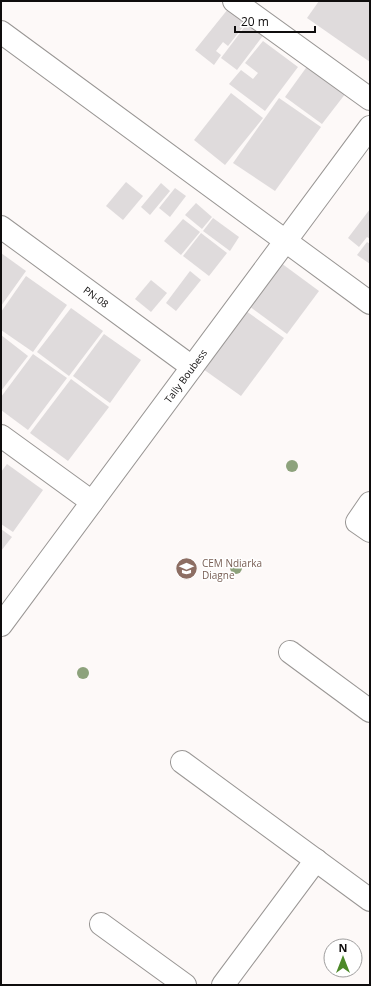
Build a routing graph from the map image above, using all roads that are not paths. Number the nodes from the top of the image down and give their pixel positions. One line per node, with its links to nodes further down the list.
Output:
1 (234, 1): 3 (street)
2 (1, 32): 6 (street)
3 (370, 99)
4 (370, 127): 6 (street, Tally Boubess)
5 (1, 227): 8 (street, PN-08)
6 (286, 241): 7 (street); 8 (street, Tally Boubess)
7 (370, 303)
8 (192, 367): 10 (street, Tally Boubess)
9 (1, 436): 10 (street)
10 (92, 502): 13 (street, Tally Boubess)
11 (370, 503): 12 (street)
12 (370, 531)
13 (1, 625)
14 (290, 652): 15 (street)
15 (370, 711)
16 (182, 762): 17 (street)
17 (316, 860): 18 (street); 21 (street)
18 (370, 900)
19 (101, 924): 20 (street)
20 (184, 985)
21 (223, 985)

